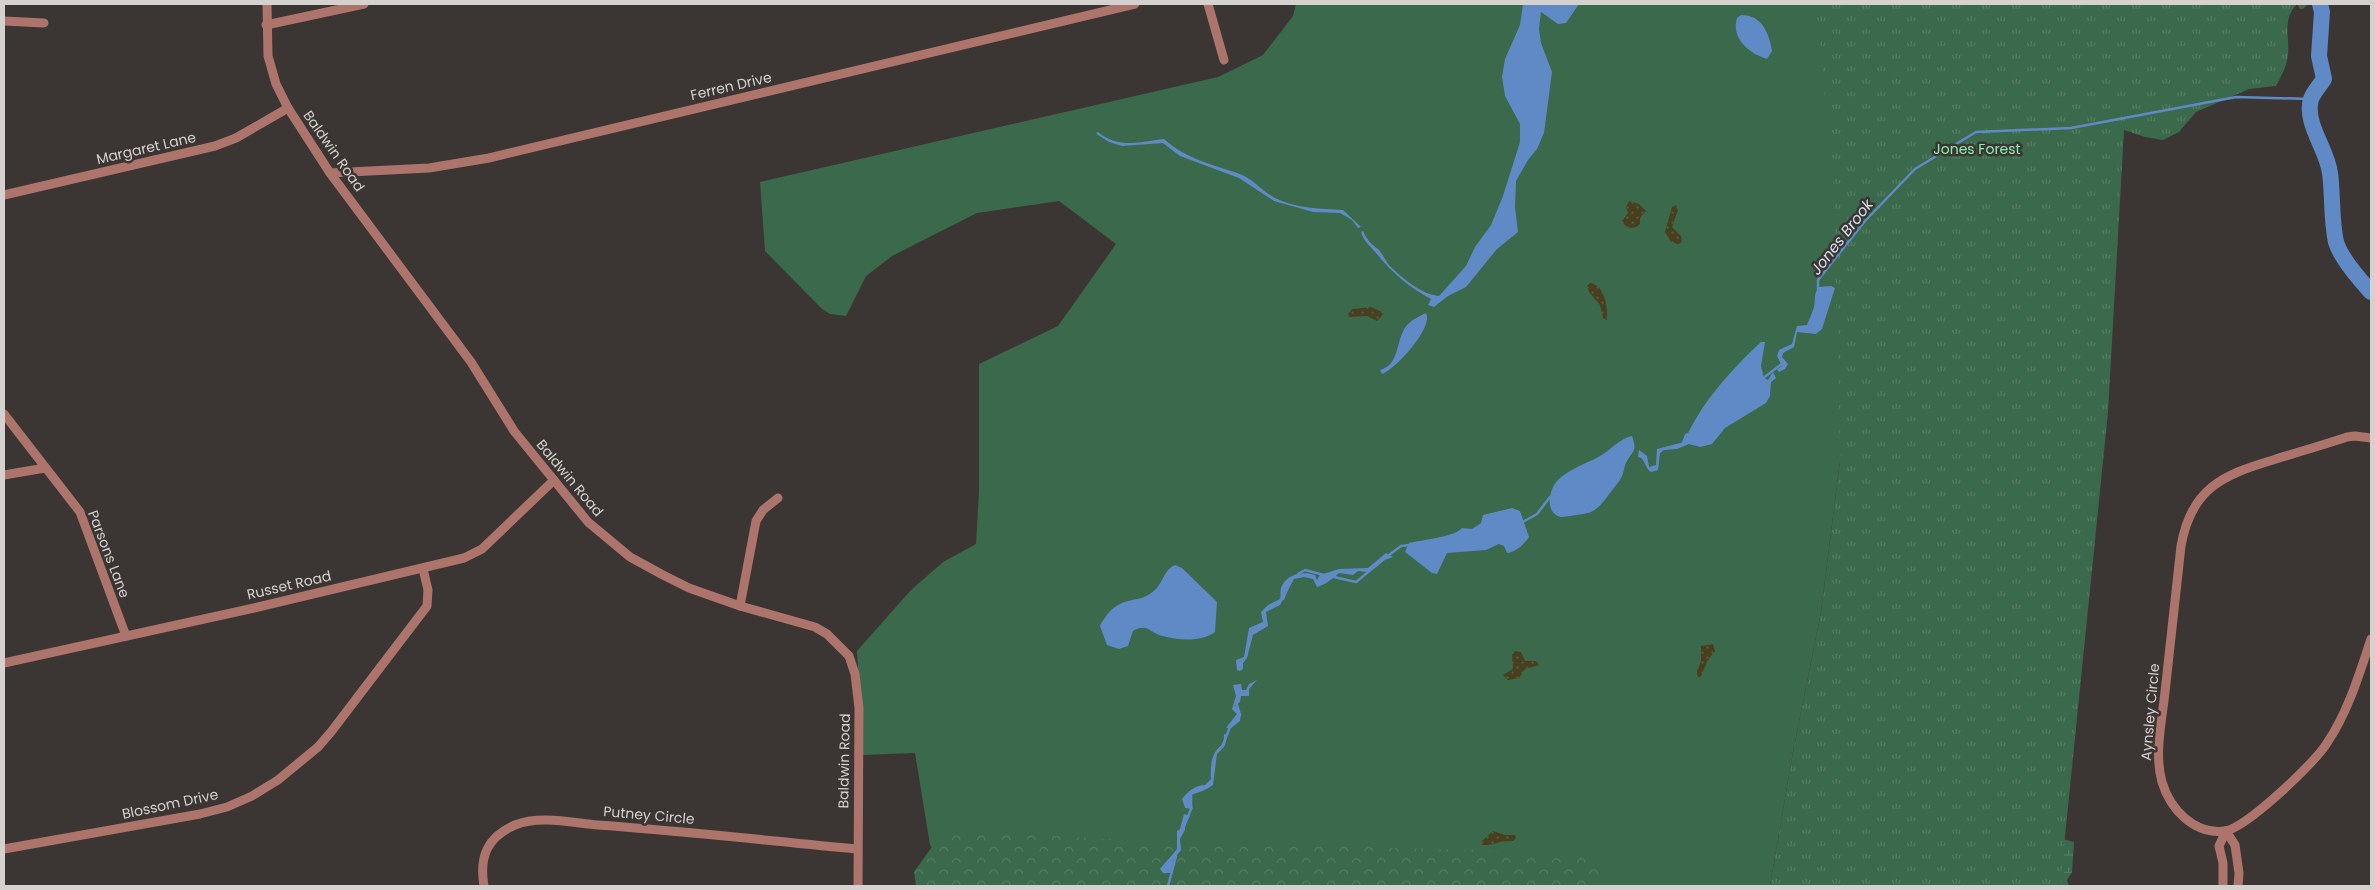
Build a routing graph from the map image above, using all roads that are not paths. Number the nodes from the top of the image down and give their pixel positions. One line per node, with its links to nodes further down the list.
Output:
1 (267, 4): 7 (street, Baldwin Road)
2 (364, 4): 7 (street)
3 (1135, 4): 10 (street, Ferren Drive)
4 (1208, 4): 8 (street)
5 (4, 21): 6 (street)
6 (44, 23)
7 (266, 25): 9 (street, Baldwin Road)
8 (1224, 60)
9 (288, 108): 10 (street, Baldwin Road); 11 (street, Margaret Lane)
10 (330, 172): 16 (street, Baldwin Road)
11 (4, 195)
12 (4, 414): 14 (street, Parsons Lane)
13 (2371, 438): 23 (street, Aynsley Circle)
14 (45, 468): 15 (street); 20 (street, Parsons Lane)
15 (4, 475)
16 (554, 480): 18 (street, Russet Road); 19 (street, Baldwin Road)
17 (778, 498): 19 (street)
18 (423, 568): 20 (street, Russet Road); 25 (street, Blossom Drive)
19 (740, 606): 24 (street, Baldwin Road)
20 (126, 636): 22 (street, Russet Road)
21 (2371, 639): 23 (street)
22 (4, 663)
23 (2226, 831): 28 (street); 29 (street)
24 (857, 849): 26 (street, Putney Circle); 27 (street, Baldwin Road)
25 (4, 850)
26 (484, 886)
27 (858, 886)
28 (2223, 886)
29 (2238, 886)

